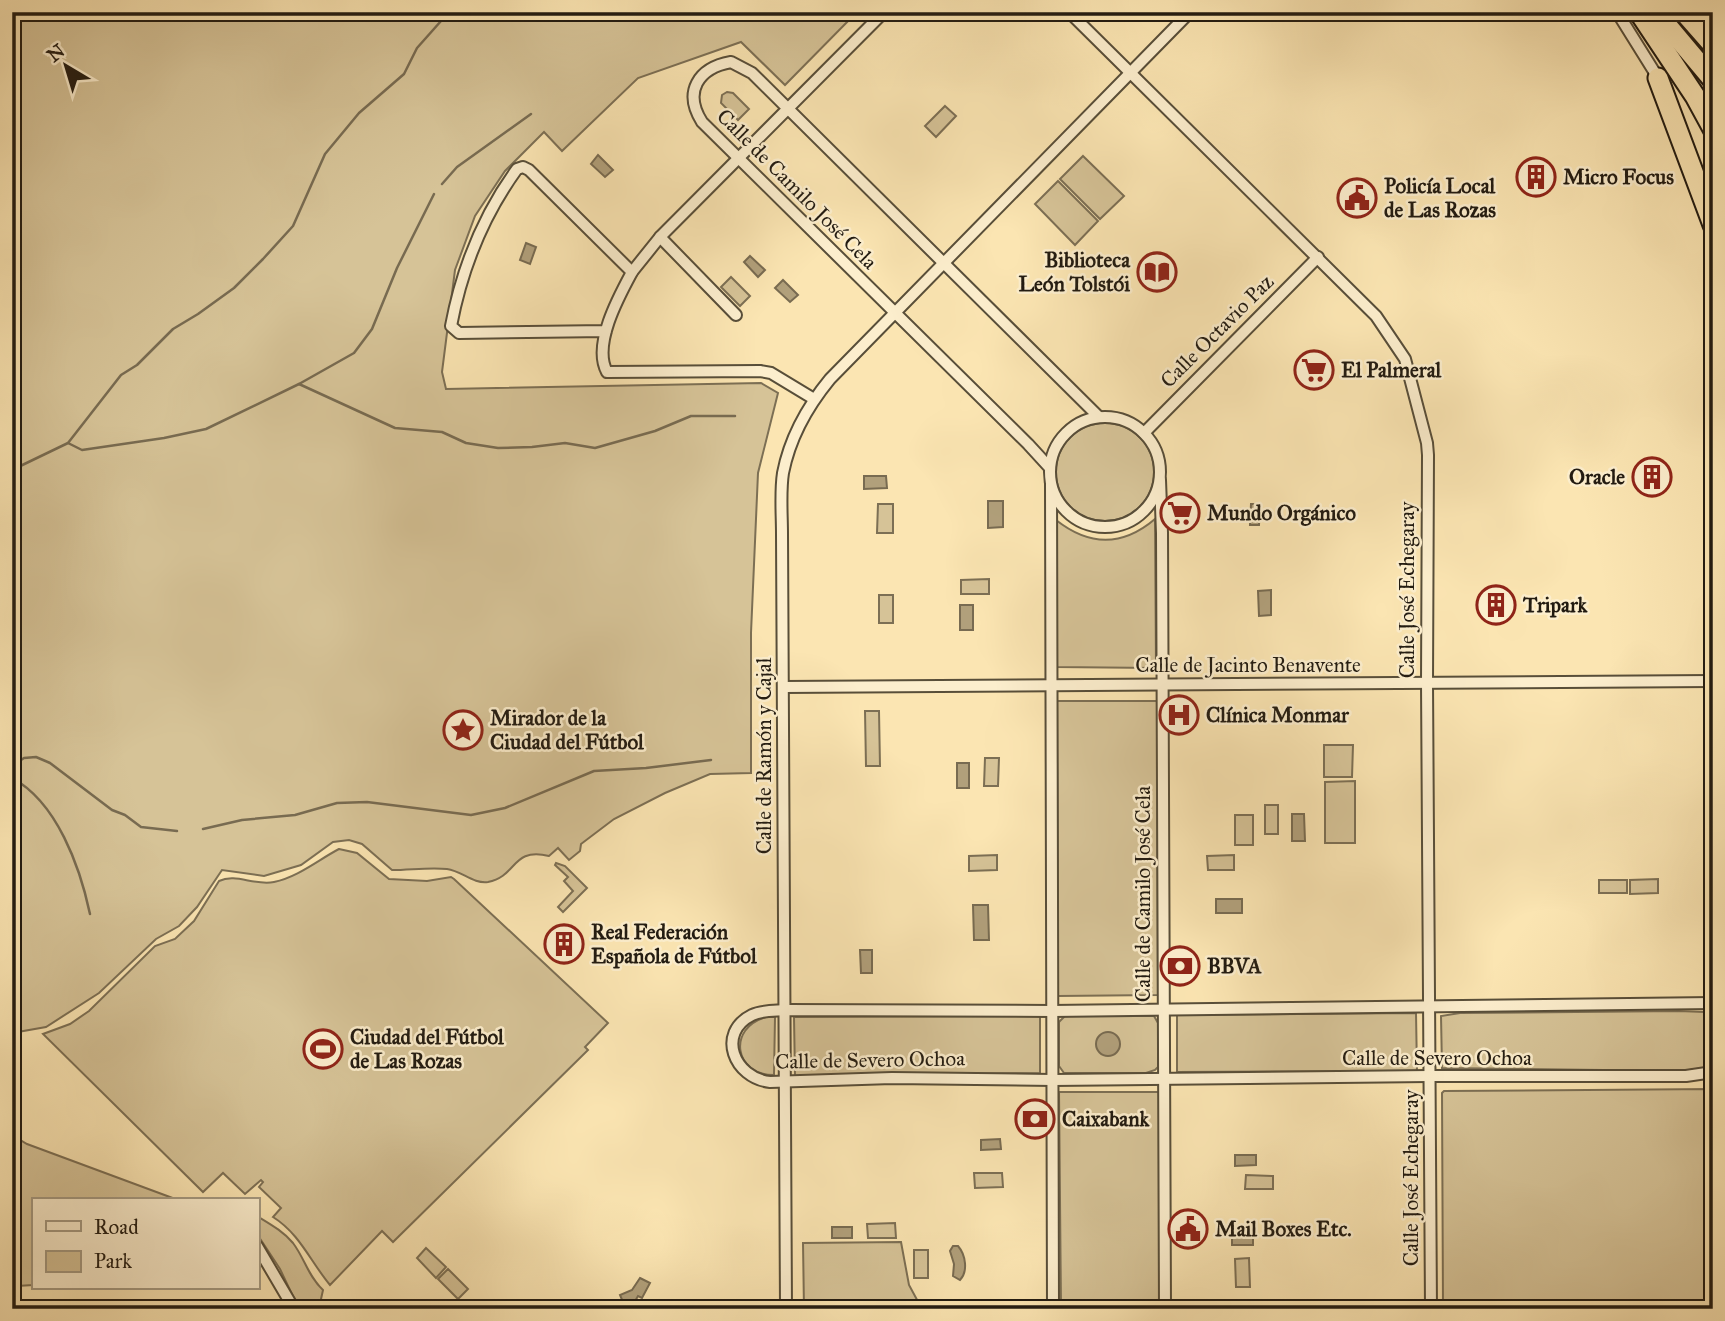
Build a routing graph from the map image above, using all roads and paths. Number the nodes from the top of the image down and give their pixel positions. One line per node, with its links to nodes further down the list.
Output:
1 (884, 12): 12 (street)
2 (1069, 12): 9 (street, Calle José Echegaray)
3 (1190, 12): 9 (street, Calle de Ramón y Cajal)
4 (1618, 12): 10 (street)
5 (1639, 12): 13 (highway)
6 (1656, 12): 11 (highway)
7 (1685, 12): 8 (highway)
8 (1713, 45)
9 (1129, 73): 18 (street, Calle José Echegaray); 19 (street, Calle de Ramón y Cajal)
10 (1658, 78): 15 (street); 16 (highway)
11 (1713, 80)
12 (789, 108): 14 (street); 14 (street, Calle de Camilo José Cela); 19 (street, Calle de Camilo José Cela)
13 (1713, 129)
14 (739, 158): 17 (street); 21 (street, Calle de Camilo José Cela)
15 (1713, 201)
16 (1713, 225)
17 (660, 237): 20 (street); 22 (street)
18 (1318, 257): 26 (street, Calle Octavio Paz); 31 (street, Calle José Echegaray)
19 (944, 262): 21 (street, Calle de Ramón y Cajal); 25 (street, Calle de Camilo José Cela)
20 (632, 272): 23 (street); 23 (street)
21 (894, 313): 24 (street, Calle de Ramón y Cajal); 27 (street, Calle de Camilo José Cela)
22 (736, 315)
23 (607, 331): 24 (street)
24 (814, 399): 34 (street, Calle de Ramón y Cajal)
25 (1099, 417): 26 (street); 27 (street)
26 (1144, 433): 28 (street)
27 (1050, 468): 29 (street)
28 (1160, 480): 29 (street); 32 (street, Calle de Camilo José Cela)
29 (1051, 484): 33 (street)
30 (1713, 681): 31 (street, Calle de Jacinto Benavente)
31 (1427, 683): 32 (street, Calle de Jacinto Benavente); 37 (street, Calle José Echegaray)
32 (1161, 684): 33 (street, Calle de Jacinto Benavente); 38 (street, Calle de Camilo José Cela)
33 (1050, 685): 34 (street, Calle de Jacinto Benavente); 40 (street)
34 (783, 687): 39 (street, Calle de Ramón y Cajal)
35 (1713, 1003): 36 (street, Calle de Severo Ochoa)
36 (1684, 1005): 37 (street, Calle de Severo Ochoa); 41 (street, Calle de Severo Ochoa)
37 (1429, 1007): 38 (street, Calle de Severo Ochoa); 43 (street, Calle José Echegaray)
38 (1164, 1008): 40 (street, Calle de Severo Ochoa); 44 (street, Calle de Camilo José Cela)
39 (786, 1010): 40 (street, Calle de Severo Ochoa); 46 (street, Calle de Ramón y Cajal); 46 (street, Calle de Severo Ochoa)
40 (1052, 1010): 45 (street)
41 (1713, 1010)
42 (1710, 1071): 43 (street, Calle de Severo Ochoa)
43 (1429, 1076): 44 (street, Calle de Severo Ochoa); 52 (street, Calle José Echegaray)
44 (1163, 1079): 45 (street, Calle de Severo Ochoa); 51 (street, Calle de Camilo José Cela)
45 (1053, 1080): 46 (street, Calle de Severo Ochoa); 50 (street)
46 (785, 1082): 49 (street, Calle de Ramón y Cajal)
47 (259, 1248): 48 (street)
48 (294, 1309)
49 (786, 1309)
50 (1053, 1309)
51 (1165, 1309)
52 (1431, 1309)

